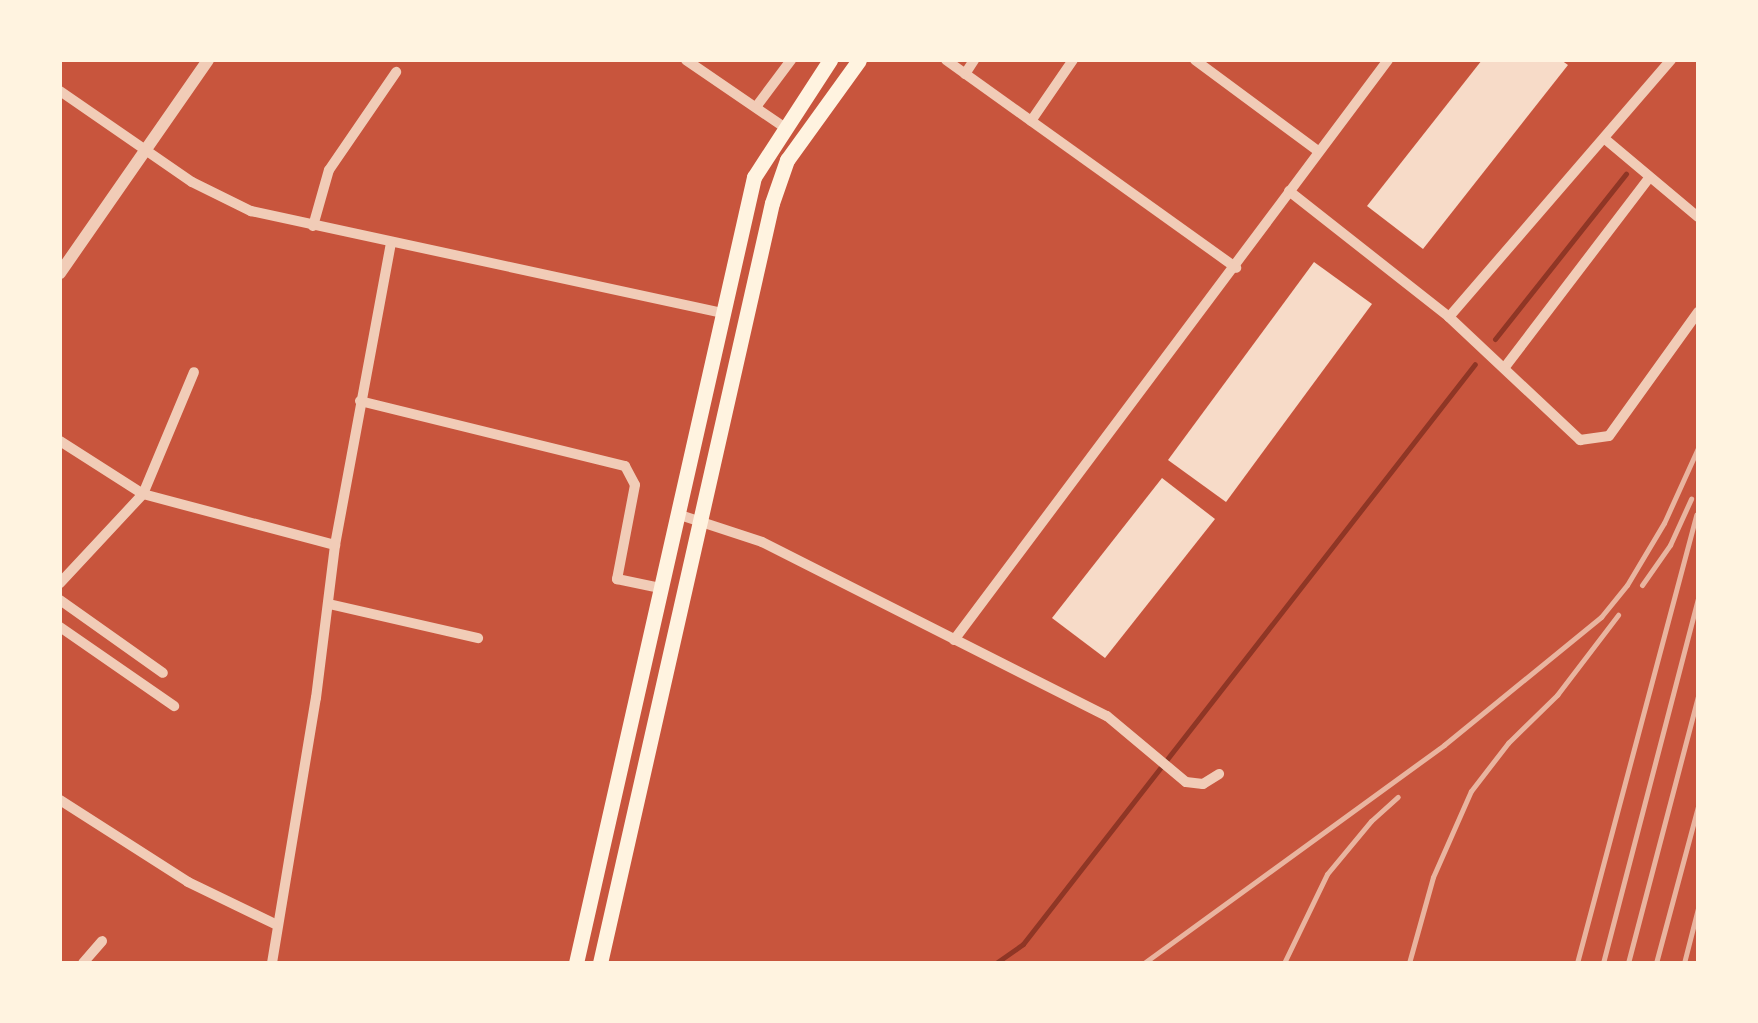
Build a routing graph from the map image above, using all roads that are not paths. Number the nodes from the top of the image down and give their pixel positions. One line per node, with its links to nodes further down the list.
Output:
1 (208, 60): 19 (street)
2 (686, 60): 15 (street)
3 (791, 60): 15 (street)
4 (830, 60): 17 (main road)
5 (859, 60): 23 (main road)
6 (946, 60): 13 (street)
7 (974, 60): 13 (street)
8 (1073, 60): 16 (street)
9 (1195, 60): 20 (street)
10 (1388, 60): 20 (street)
11 (1671, 60): 18 (street)
12 (396, 72): 25 (street)
13 (965, 74): 16 (street)
14 (60, 91): 19 (street)
15 (756, 107): 17 (street)
16 (1031, 122): 27 (street)
17 (784, 127): 29 (main road)
18 (1605, 139): 21 (street); 31 (street)
19 (146, 149): 25 (street); 28 (street)
20 (1318, 151): 22 (street)
21 (1649, 178): 24 (street); 32 (street)
22 (1289, 191): 27 (street); 31 (street)
23 (769, 215): 29 (main road); 34 (main road)
24 (1698, 217)
25 (313, 226): 26 (street)
26 (391, 242): 29 (street); 35 (street)
27 (1236, 268): 47 (street)
28 (60, 273)
29 (723, 312): 34 (main road); 38 (main road)
30 (1698, 312): 32 (street)
31 (1448, 317): 32 (street)
32 (1505, 367)
33 (194, 372): 37 (street)
34 (733, 374): 39 (main road)
35 (360, 401): 40 (street); 42 (street)
36 (60, 441): 37 (street)
37 (143, 494): 40 (street); 41 (street)
38 (677, 514): 39 (street); 42 (main road)
39 (699, 520): 47 (street); 57 (main road)
40 (335, 545): 44 (street)
41 (60, 584)
42 (660, 588): 56 (main road)
43 (60, 600): 48 (street)
44 (328, 604): 46 (street); 52 (street)
45 (60, 627): 49 (street)
46 (478, 638)
47 (954, 640): 50 (street)
48 (163, 673)
49 (174, 706)
50 (1219, 774)
51 (60, 800): 52 (street)
52 (277, 925): 55 (street)
53 (102, 941): 54 (street)
54 (83, 963)
55 (272, 963)
56 (576, 963)
57 (600, 963)

